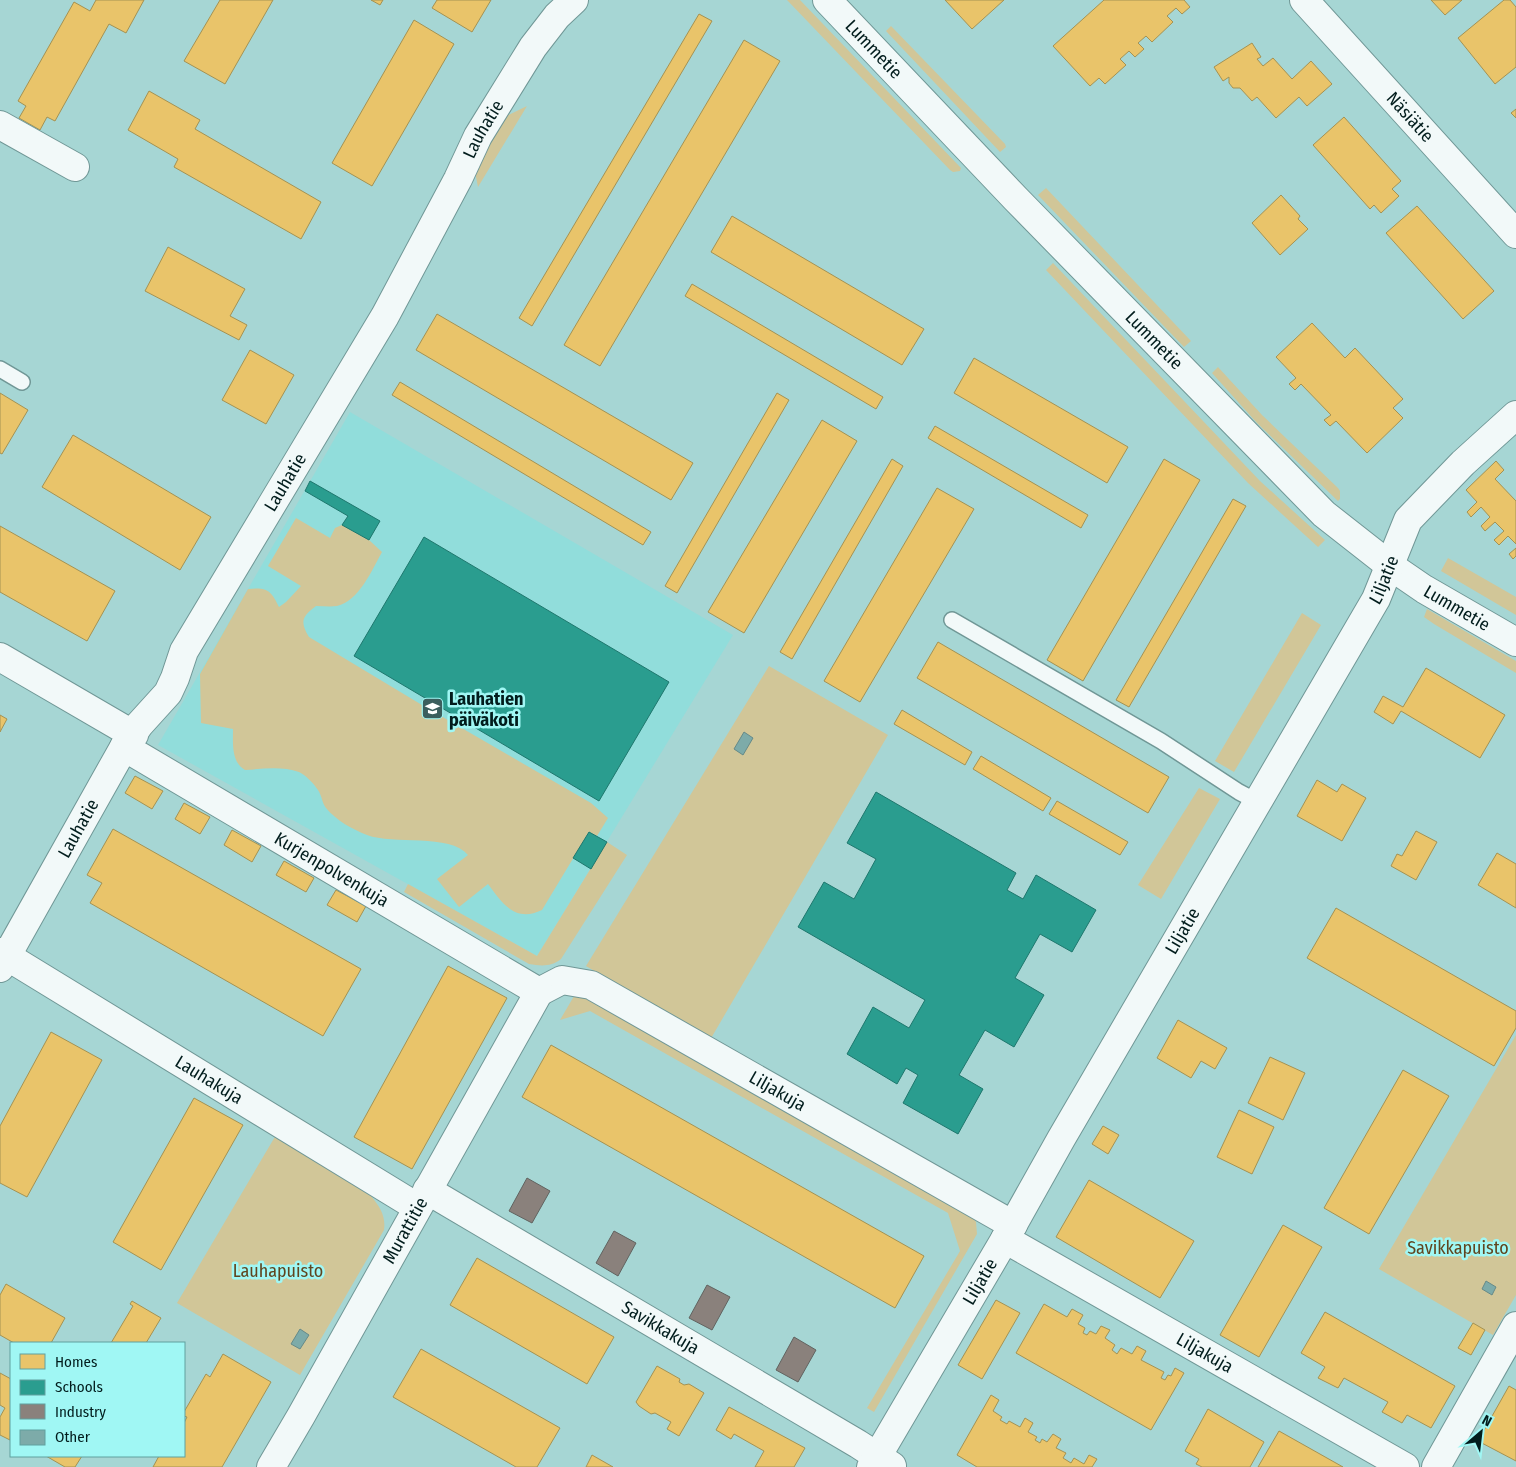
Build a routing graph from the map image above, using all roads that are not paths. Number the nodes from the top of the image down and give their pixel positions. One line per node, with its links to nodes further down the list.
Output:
1 (574, 0): 14 (street, Lauhatie)
2 (827, 0): 10 (street, Lummetie)
3 (1304, 0): 6 (street, Näsiätie)
4 (0, 125): 5 (street)
5 (75, 167)
6 (1516, 234)
7 (0, 369): 8 (lane)
8 (22, 382)
9 (1516, 415): 10 (street, Liljatie)
10 (1389, 565): 12 (street, Lummetie); 15 (street, Liljatie)
11 (952, 620): 15 (lane)
12 (1516, 642)
13 (0, 657): 14 (street, Kurjenpolvenkuja)
14 (129, 741): 16 (street, Lauhatie); 17 (street, Kurjenpolvenkuja)
15 (1258, 802): 19 (street, Liljatie)
16 (2, 959): 18 (street, Lauhakuja)
17 (539, 992): 18 (street, Murattitie); 19 (street, Liljakuja)
18 (422, 1199): 21 (street, Savikkakuja); 22 (street, Murattitie)
19 (1009, 1232): 21 (street, Liljatie); 23 (street, Liljakuja)
20 (1516, 1326): 24 (street)
21 (880, 1464)
22 (271, 1467)
23 (1405, 1467)
24 (1436, 1467)

